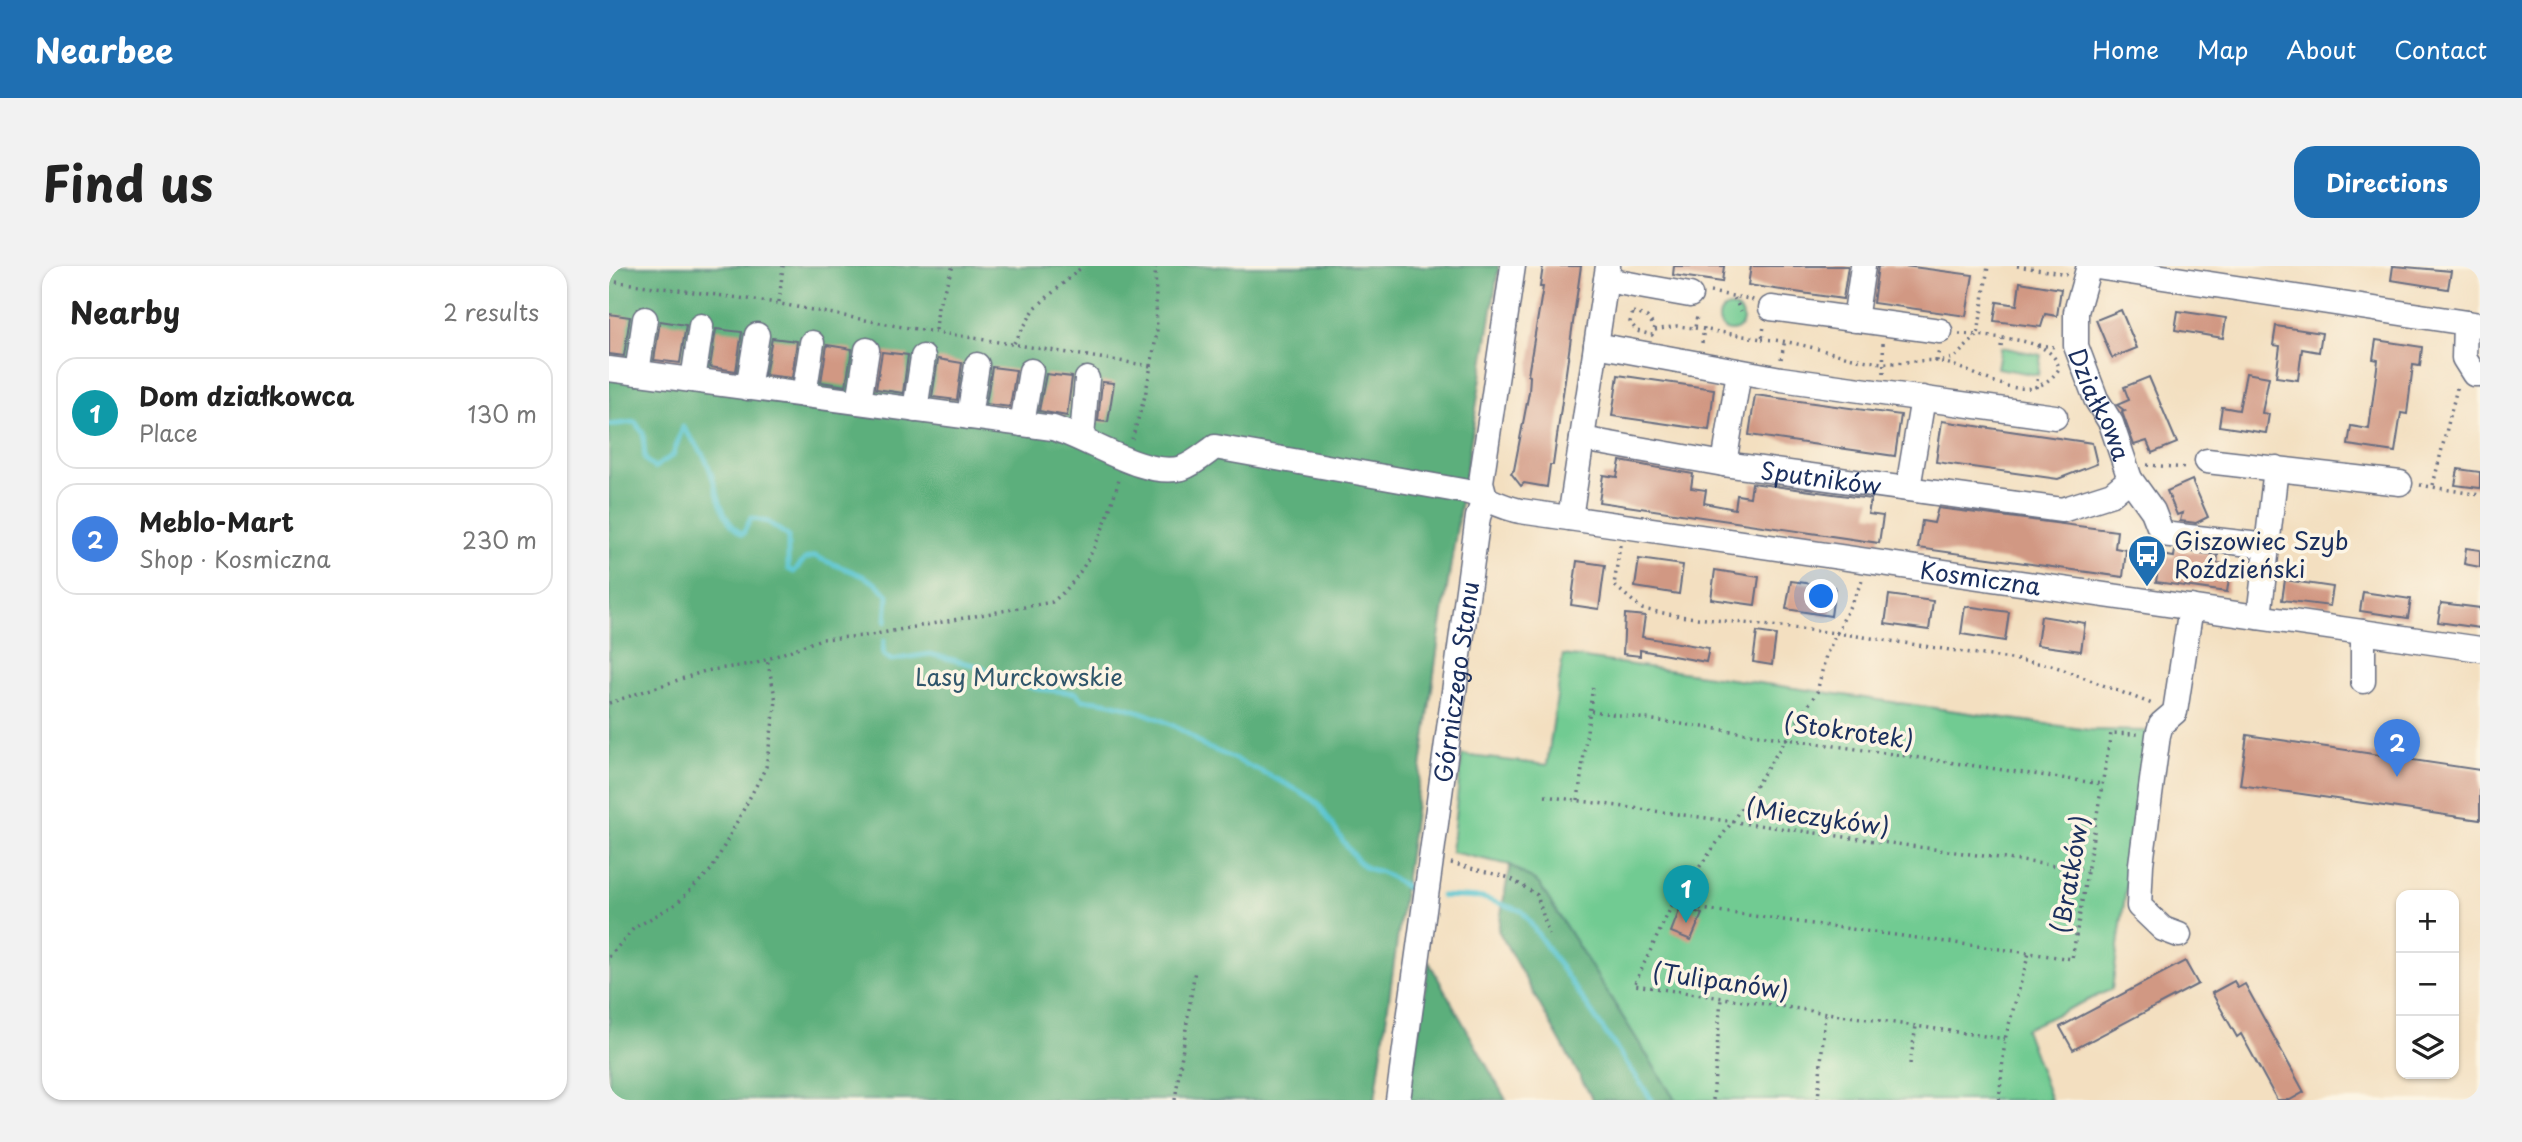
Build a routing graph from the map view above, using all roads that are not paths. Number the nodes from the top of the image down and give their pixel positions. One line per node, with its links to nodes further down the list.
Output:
1 (1513, 266): 42 (street, Górniczego Stanu)
2 (1863, 266): 9 (street)
3 (2090, 266): 4 (street); 39 (street, Działkowa)
4 (2134, 270): 10 (street)
5 (1607, 273): 6 (street); 15 (street)
6 (1690, 295)
7 (1769, 304): 9 (street)
8 (645, 319): 23 (street)
9 (1856, 320): 12 (street)
10 (2472, 324): 19 (street)
11 (701, 326): 25 (street)
12 (1940, 331)
13 (757, 335): 26 (street)
14 (812, 343): 27 (street)
15 (1596, 345): 22 (street); 35 (street)
16 (867, 350): 29 (street)
17 (923, 358): 30 (street)
18 (977, 365): 31 (street)
19 (2472, 366)
20 (609, 369): 23 (street, Kosmiczna)
21 (1031, 371): 33 (street)
22 (1739, 372): 28 (street); 37 (street)
23 (637, 373): 25 (street, Kosmiczna)
24 (1087, 379): 34 (street)
25 (693, 380): 26 (street, Kosmiczna)
26 (748, 388): 27 (street, Kosmiczna)
27 (804, 395): 29 (street, Kosmiczna)
28 (1923, 398): 32 (street); 41 (street)
29 (859, 402): 30 (street, Kosmiczna)
30 (915, 410): 31 (street, Kosmiczna)
31 (969, 417): 33 (street, Kosmiczna)
32 (2055, 417)
33 (1022, 424): 34 (street, Kosmiczna)
34 (1082, 437): 42 (street, Kosmiczna)
35 (1582, 439): 37 (street, Sputników); 43 (street)
36 (2207, 461): 38 (street)
37 (1724, 464): 41 (street, Sputników)
38 (2276, 468): 40 (street); 44 (street)
39 (2130, 479): 41 (street, Sputników); 44 (street, Działkowa)
40 (2400, 484)
41 (1908, 488)
42 (1485, 498): 43 (street, Kosmiczna); 51 (street, Górniczego Stanu)
43 (1570, 518): 45 (street, Kosmiczna)
44 (2268, 546): 46 (street)
45 (2191, 607): 46 (street, Kosmiczna); 50 (street)
46 (2259, 617): 47 (street, Kosmiczna)
47 (2363, 632): 48 (street, Kosmiczna); 49 (street)
48 (2480, 649)
49 (2363, 681)
50 (2179, 935)
51 (1398, 1100)

